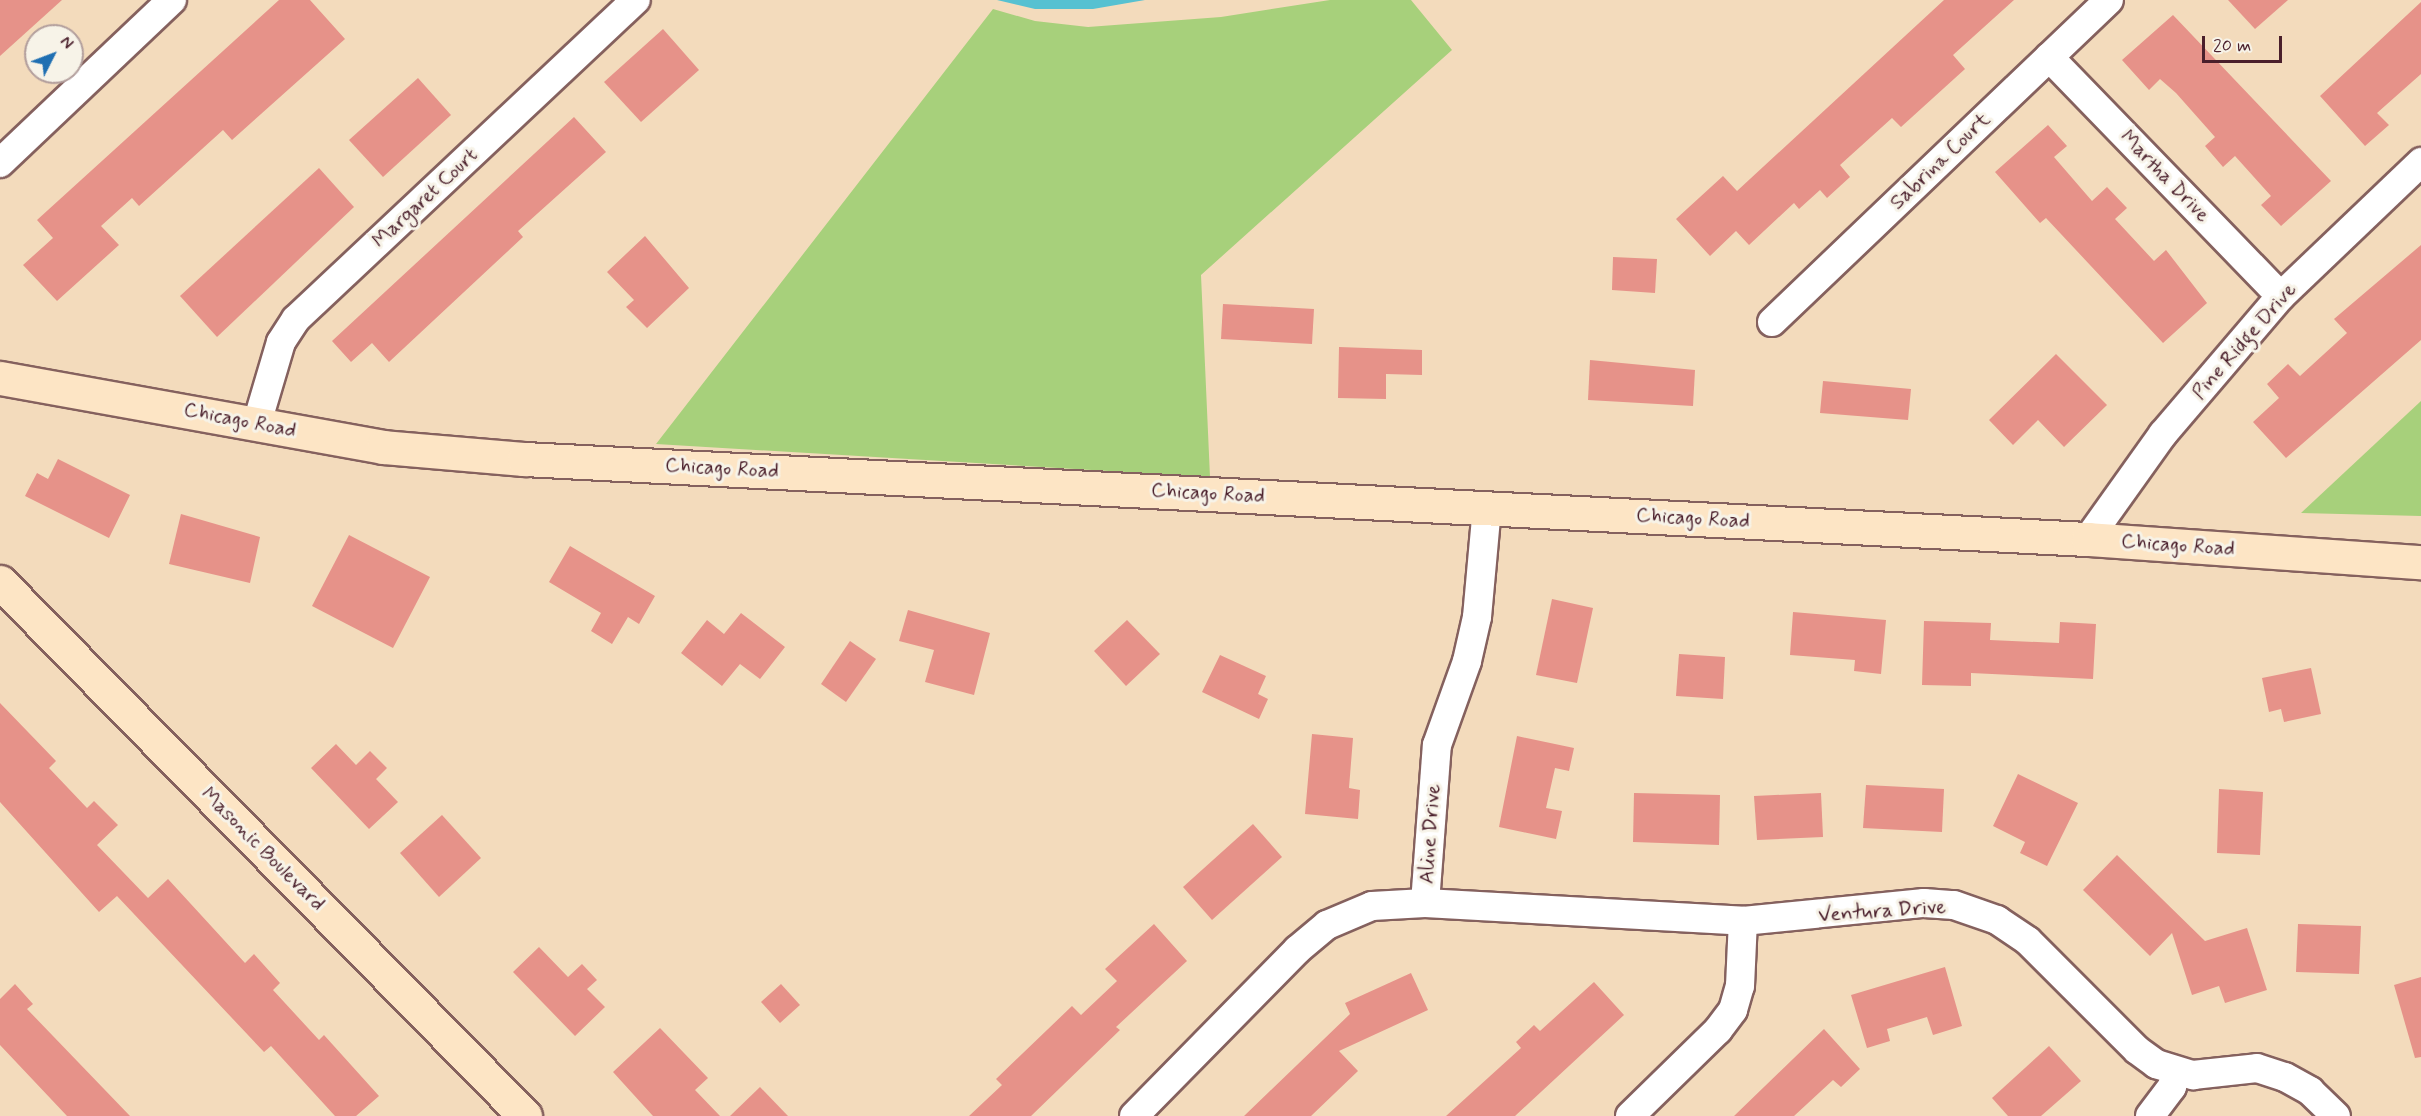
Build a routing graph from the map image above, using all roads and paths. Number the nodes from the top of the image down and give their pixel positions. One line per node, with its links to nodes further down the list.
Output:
1 (172, 0): 6 (street)
2 (636, 0): 10 (street, Margaret Court)
3 (2109, 0): 4 (street, Sabrina Court)
4 (2049, 57): 7 (street, Martha Drive); 8 (street, Sabrina Court)
5 (2421, 162): 7 (street, Pine Ridge Drive)
6 (0, 163)
7 (2281, 296): 12 (street, Pine Ridge Drive)
8 (1772, 322)
9 (0, 378): 10 (street, Chicago Road)
10 (257, 423): 11 (street, Chicago Road)
11 (1487, 507): 12 (street, Chicago Road); 15 (street, Aline Drive)
12 (2088, 539): 13 (street, Chicago Road)
13 (2421, 562)
14 (0, 582): 18 (street, Masonic Boulevard)
15 (1425, 903): 16 (street, Ventura Drive); 19 (street, Aline Drive)
16 (1743, 921): 17 (street, Ventura Drive); 20 (street)
17 (2176, 1072): 21 (street); 22 (street, Ventura Drive)
18 (525, 1116)
19 (1134, 1116)
20 (1630, 1116)
21 (2150, 1116)
22 (2336, 1116)

